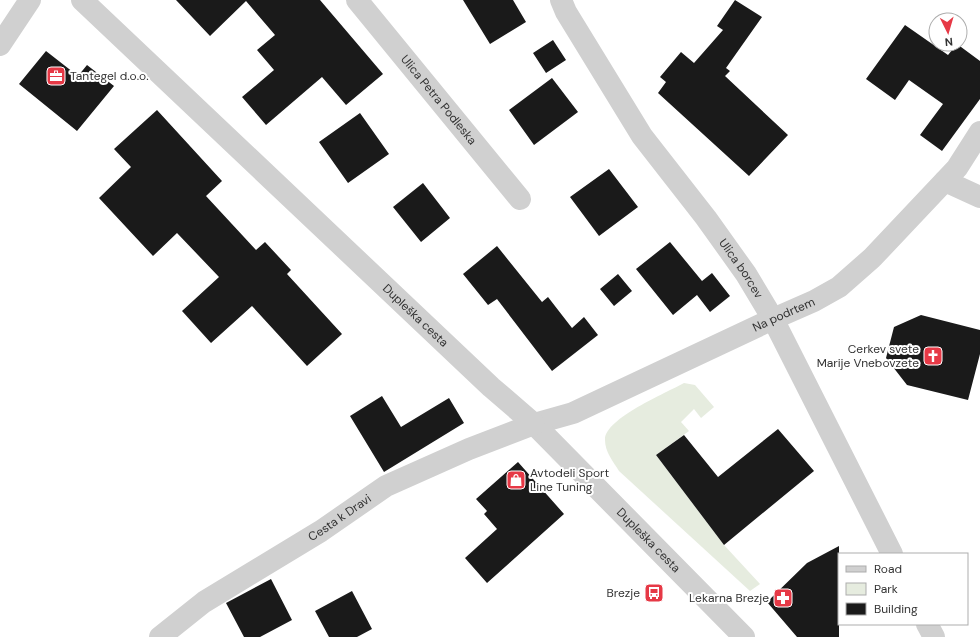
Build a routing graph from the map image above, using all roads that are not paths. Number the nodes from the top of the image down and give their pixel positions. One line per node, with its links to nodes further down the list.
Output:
1 (30, 0): 5 (street)
2 (82, 0): 11 (street, Dupleška cesta)
3 (357, 0): 9 (street, Ulica Petra Podleska)
4 (561, 0): 10 (street, Ulica borcev)
5 (0, 45)
6 (980, 132): 7 (street, Na podrtem)
7 (945, 181): 8 (street); 10 (street, Na podrtem)
8 (980, 197)
9 (520, 199)
10 (773, 319): 11 (street, Na podrtem); 12 (street, Ulica borcev)
11 (534, 424): 14 (street, Cesta k Dravi); 15 (street, Dupleška cesta)
12 (891, 553)
13 (928, 625): 16 (street)
14 (160, 637)
15 (744, 637)
16 (934, 637)

